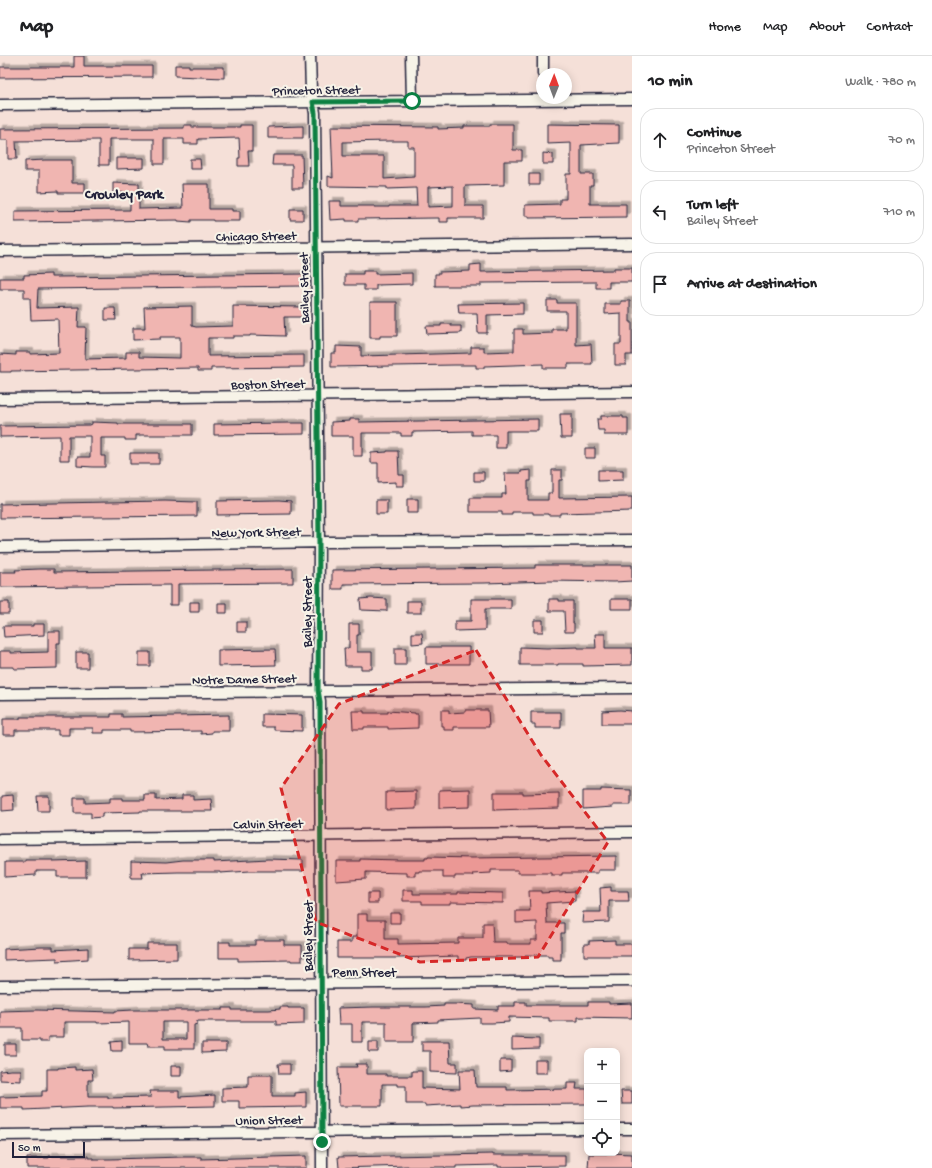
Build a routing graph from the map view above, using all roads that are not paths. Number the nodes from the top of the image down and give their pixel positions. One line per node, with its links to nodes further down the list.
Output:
1 (310, 56): 9 (street, Bailey Street)
2 (411, 56): 8 (street)
3 (543, 56): 4 (street)
4 (543, 68)
5 (536, 99): 8 (street, Princeton Street)
6 (572, 99): 7 (street, Princeton Street)
7 (632, 99)
8 (412, 101): 9 (street, Princeton Street)
9 (313, 102): 10 (street, Princeton Street); 12 (street, Bailey Street)
10 (0, 105)
11 (632, 244): 12 (street, Chicago Street)
12 (316, 248): 13 (street, Chicago Street); 15 (street, Bailey Street)
13 (0, 251)
14 (632, 392): 15 (street, Boston Street)
15 (318, 396): 16 (street, Boston Street); 18 (street, Bailey Street)
16 (0, 399)
17 (632, 540): 18 (street, New York Street)
18 (319, 543): 19 (street, New York Street); 21 (street, Bailey Street)
19 (0, 547)
20 (632, 688): 21 (street, Notre Dame Street)
21 (318, 690): 22 (street, Notre Dame Street); 24 (street, Bailey Street)
22 (0, 694)
23 (632, 832): 24 (street, Calvin Street)
24 (320, 836): 25 (street, Calvin Street); 27 (street, Bailey Street)
25 (0, 839)
26 (632, 982): 27 (street, Penn Street)
27 (320, 984): 28 (street, Penn Street); 32 (street, Bailey Street)
28 (0, 986)
29 (584, 1129): 32 (street, Union Street)
30 (620, 1129): 31 (street)
31 (632, 1129)
32 (322, 1132): 33 (street, Union Street); 34 (street, Bailey Street)
33 (0, 1135)
34 (322, 1168)

